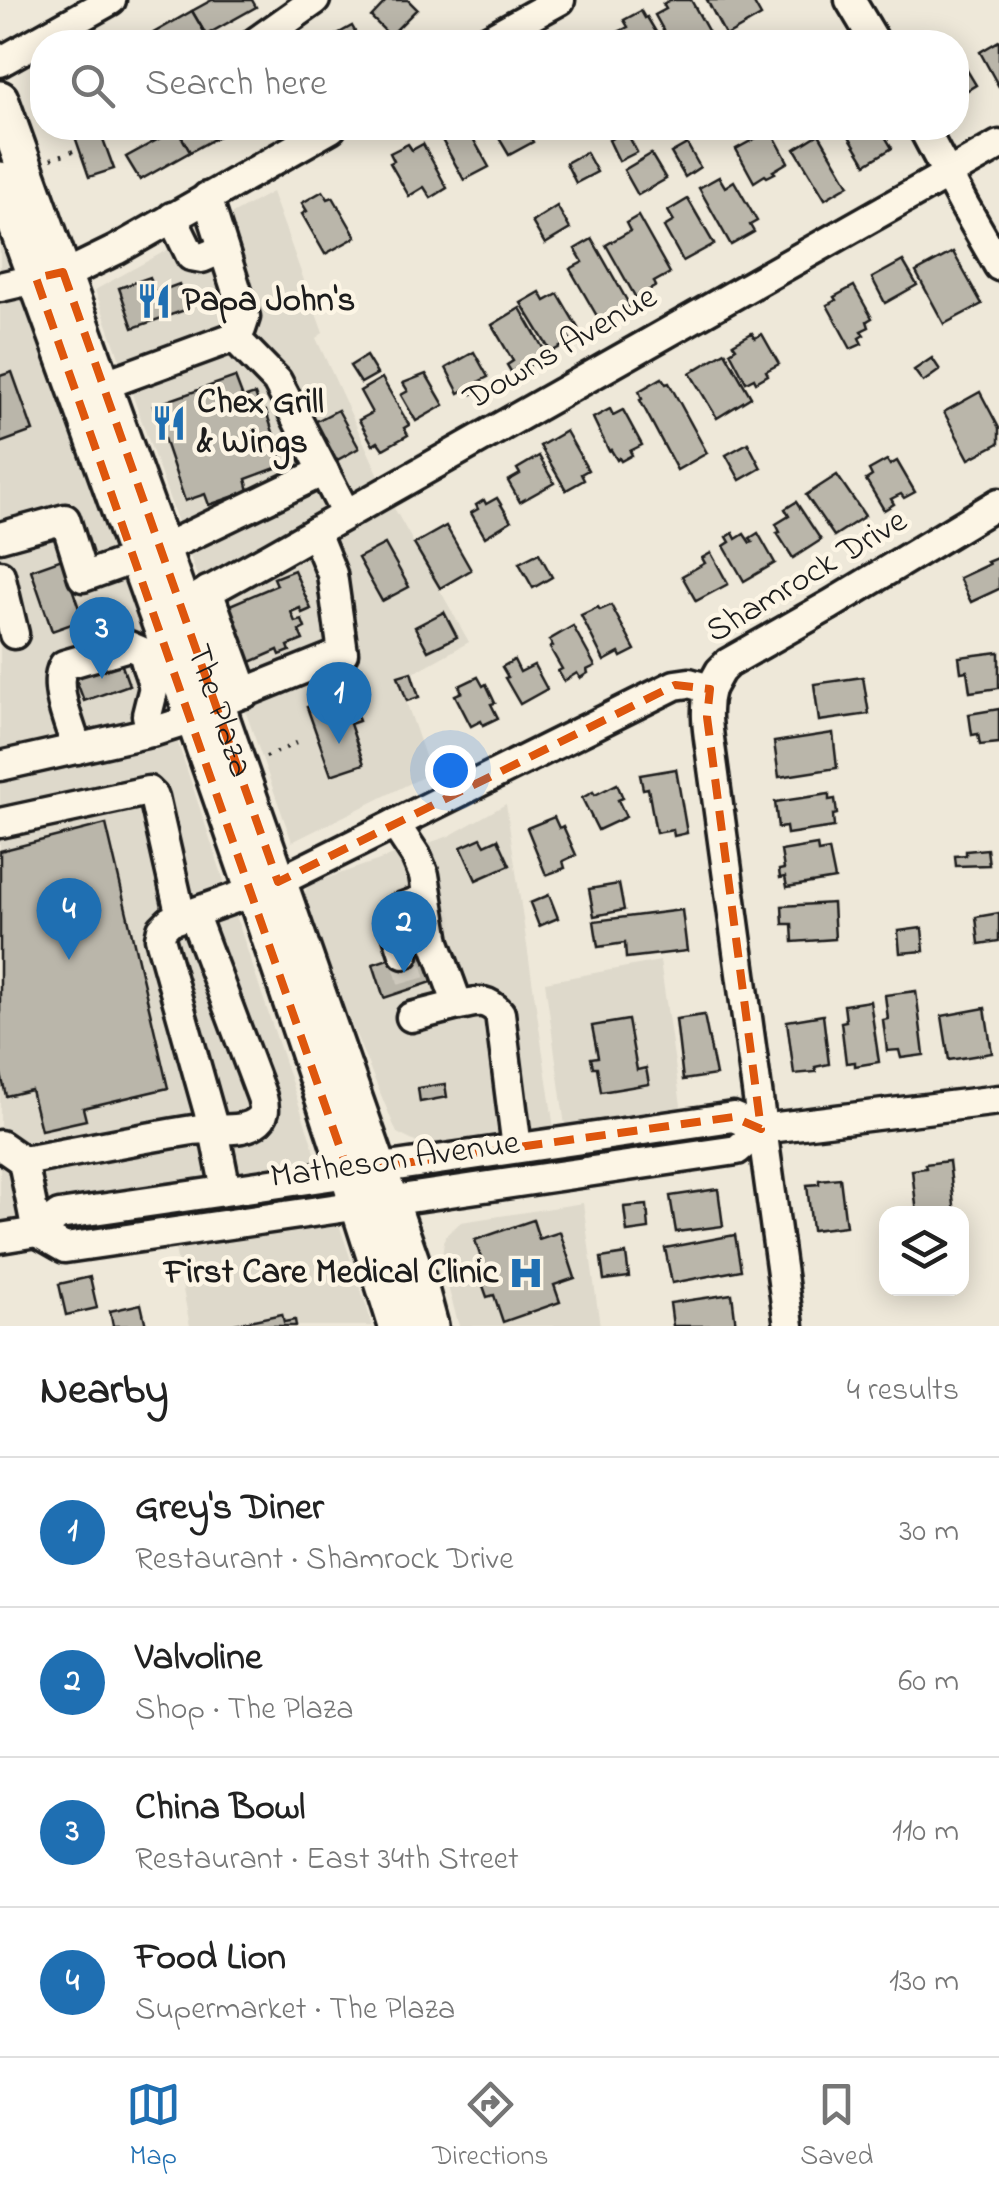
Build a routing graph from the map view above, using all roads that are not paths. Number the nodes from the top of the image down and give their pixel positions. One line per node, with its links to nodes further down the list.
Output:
1 (111, 0): 5 (street)
2 (315, 0): 6 (street)
3 (560, 0): 7 (street)
4 (850, 0): 8 (street)
5 (65, 30)
6 (273, 30)
7 (506, 30)
8 (868, 30)
9 (30, 51): 10 (street)
10 (0, 62)
11 (0, 99): 21 (main road, The Plaza)
12 (309, 140): 17 (street)
13 (930, 140): 15 (street)
14 (999, 146): 15 (street, Downs Avenue)
15 (948, 174): 20 (street); 27 (street, Downs Avenue)
16 (0, 180): 21 (main road, The Plaza)
17 (207, 197): 18 (street); 19 (street)
18 (172, 217): 19 (street); 21 (street)
19 (224, 249): 23 (street)
20 (999, 266)
21 (49, 275): 22 (street); 24 (main road, The Plaza); 30 (main road, The Plaza)
22 (0, 287)
23 (234, 337): 24 (street); 25 (street)
24 (104, 386): 30 (main road, The Plaza)
25 (324, 471): 27 (street); 30 (street)
26 (999, 504): 35 (street, Shamrock Drive)
27 (346, 514): 28 (street, Downs Avenue)
28 (314, 532): 32 (street, Downs Avenue); 36 (street)
29 (0, 537): 30 (street)
30 (150, 554): 32 (main road, The Plaza)
31 (0, 575): 33 (street)
32 (183, 604): 34 (main road, The Plaza); 36 (main road, The Plaza)
33 (14, 634)
34 (161, 662): 36 (main road, The Plaza); 37 (street); 38 (street)
35 (710, 688): 41 (street, Shamrock Drive); 49 (street)
36 (219, 706): 37 (street); 42 (main road, The Plaza)
37 (151, 732): 38 (street)
38 (77, 749): 39 (street)
39 (0, 766)
40 (0, 823): 44 (street)
41 (394, 824): 42 (street, Shamrock Drive); 43 (street)
42 (267, 886): 44 (street, Shamrock Drive); 53 (main road, The Plaza)
43 (428, 898): 45 (street); 46 (street)
44 (187, 915): 50 (street); 50 (street)
45 (404, 954)
46 (458, 1005): 47 (street); 51 (street)
47 (416, 1006)
48 (999, 1100): 49 (street, Matheson Avenue)
49 (761, 1129): 51 (street, Matheson Avenue); 53 (street, Matheson Avenue); 59 (street)
50 (214, 1130): 52 (street); 54 (street)
51 (517, 1148): 53 (street, Matheson Avenue)
52 (11, 1153): 55 (street)
53 (368, 1185): 54 (street, Matheson Avenue); 55 (street, Matheson Avenue); 57 (main road, The Plaza); 58 (main road, The Plaza)
54 (226, 1190): 55 (street, Matheson Avenue)
55 (37, 1232): 56 (street, Matheson Avenue)
56 (0, 1238)
57 (397, 1326)
58 (430, 1326)
59 (790, 1326)

